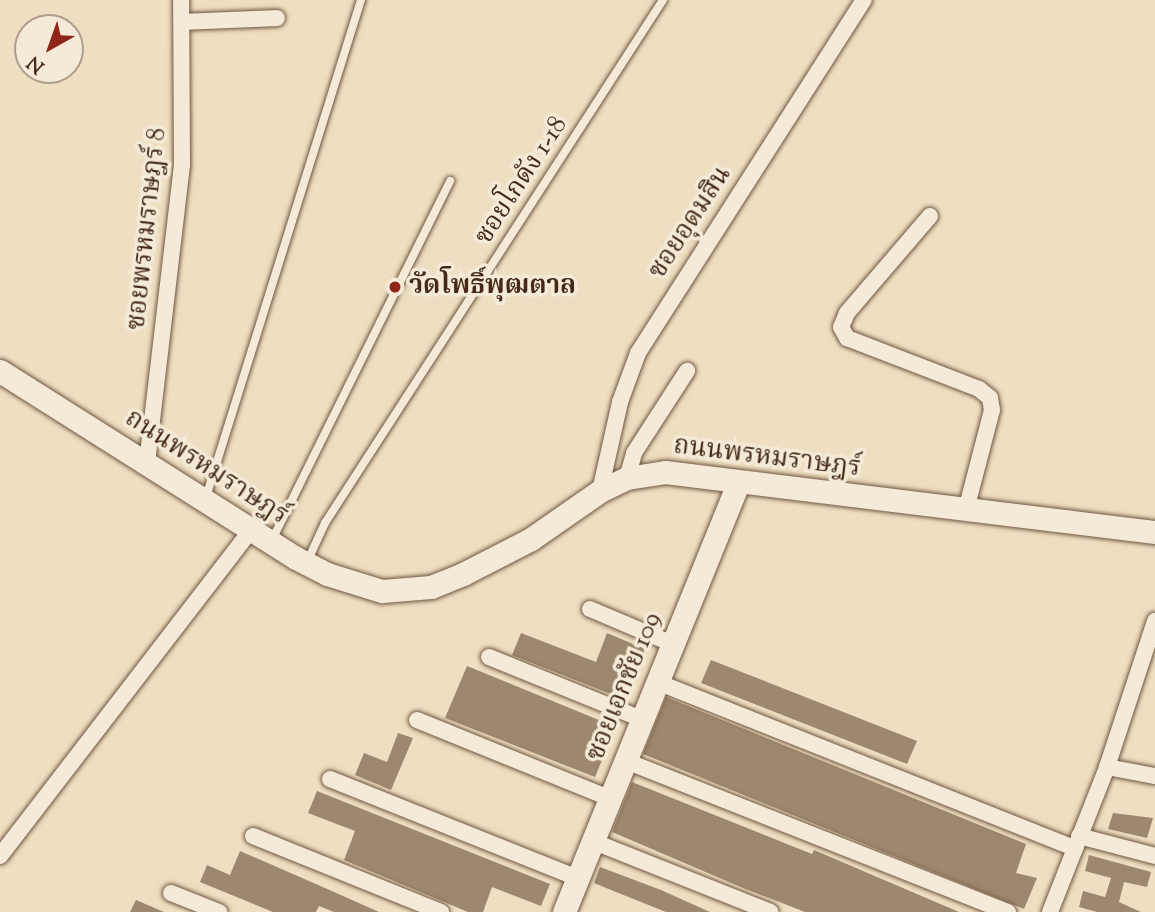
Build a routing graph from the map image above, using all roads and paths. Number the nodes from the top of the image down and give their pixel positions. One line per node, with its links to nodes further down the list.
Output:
1 (181, 0): 6 (street, ซอยพรหมราษฎร์ 8)
2 (360, 0): 15 (lane)
3 (663, 0): 20 (lane, ซอยโกดัง 1-18)
4 (864, 0): 14 (street, ซอยอุดมสิน)
5 (277, 18): 6 (street)
6 (182, 22): 11 (street, ซอยพรหมราษฎร์ 8)
7 (450, 181): 19 (lane)
8 (930, 216): 16 (street)
9 (0, 371): 11 (street, ถนนพรหมราษฎร์)
10 (687, 371): 12 (street)
11 (148, 463): 15 (street, ถนนพรหมราษฎร์)
12 (627, 478): 13 (street, ถนนพรหมราษฎร์); 14 (street, ถนนพรหมราษฎร์)
13 (738, 483): 16 (street, ถนนพรหมราษฎร์); 23 (street, ซอยเอกชัย 109)
14 (600, 491): 20 (street, ถนนพรหมราษฎร์)
15 (205, 500): 17 (street, ถนนพรหมราษฎร์)
16 (966, 510): 18 (street, ถนนพรหมราษฎร์)
17 (251, 530): 19 (street, ถนนพรหมราษฎร์); 36 (street)
18 (1155, 532)
19 (271, 542): 20 (street, ถนนพรหมราษฎร์)
20 (306, 563)
21 (590, 610): 23 (street)
22 (1155, 621): 29 (street)
23 (673, 643): 25 (street, ซอยเอกชัย 109)
24 (489, 657): 26 (street)
25 (657, 682): 26 (street, ซอยเอกชัย 109); 35 (street)
26 (642, 719): 28 (street, ซอยเอกชัย 109)
27 (417, 720): 32 (street)
28 (626, 761): 32 (street, ซอยเอกชัย 109); 44 (street)
29 (1107, 767): 30 (street); 35 (street)
30 (1155, 776)
31 (330, 779): 38 (street)
32 (609, 798): 34 (street, ซอยเอกชัย 109)
33 (253, 836): 41 (street)
34 (592, 841): 38 (street, ซอยเอกชัย 109); 43 (street)
35 (1077, 842): 37 (street); 45 (street)
36 (0, 856)
37 (1155, 856)
38 (577, 878): 42 (street, ซอยเอกชัย 109)
39 (171, 893): 40 (street)
40 (219, 912)
41 (440, 912)
42 (564, 912)
43 (770, 912)
44 (1007, 912)
45 (1050, 912)

